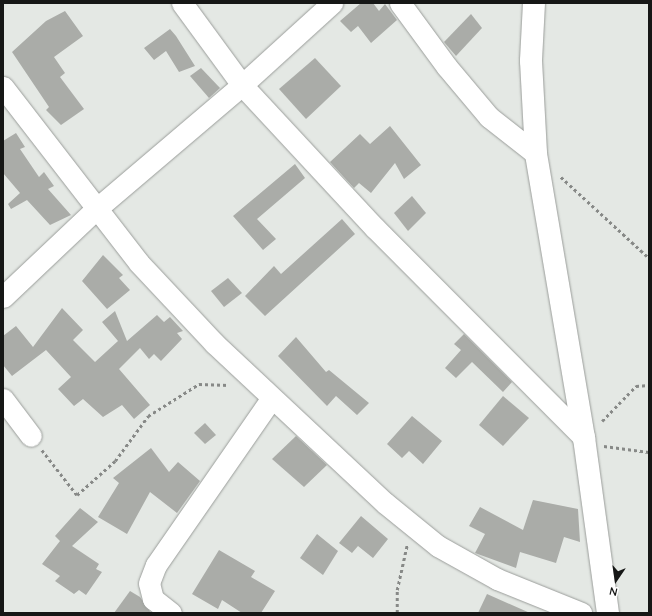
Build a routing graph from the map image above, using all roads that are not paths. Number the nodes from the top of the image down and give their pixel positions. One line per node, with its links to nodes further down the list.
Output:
1 (182, 3): 5 (street)
2 (332, 3): 5 (street)
3 (400, 3): 7 (street)
4 (534, 3): 7 (street)
5 (242, 85): 8 (street); 13 (street)
6 (3, 87): 8 (street)
7 (536, 154): 13 (street)
8 (95, 210): 9 (street); 11 (street)
9 (3, 297)
10 (3, 399): 12 (street)
11 (271, 399): 14 (street); 15 (street)
12 (31, 436)
13 (585, 444): 16 (street)
14 (171, 613)
15 (581, 613)
16 (608, 613)

